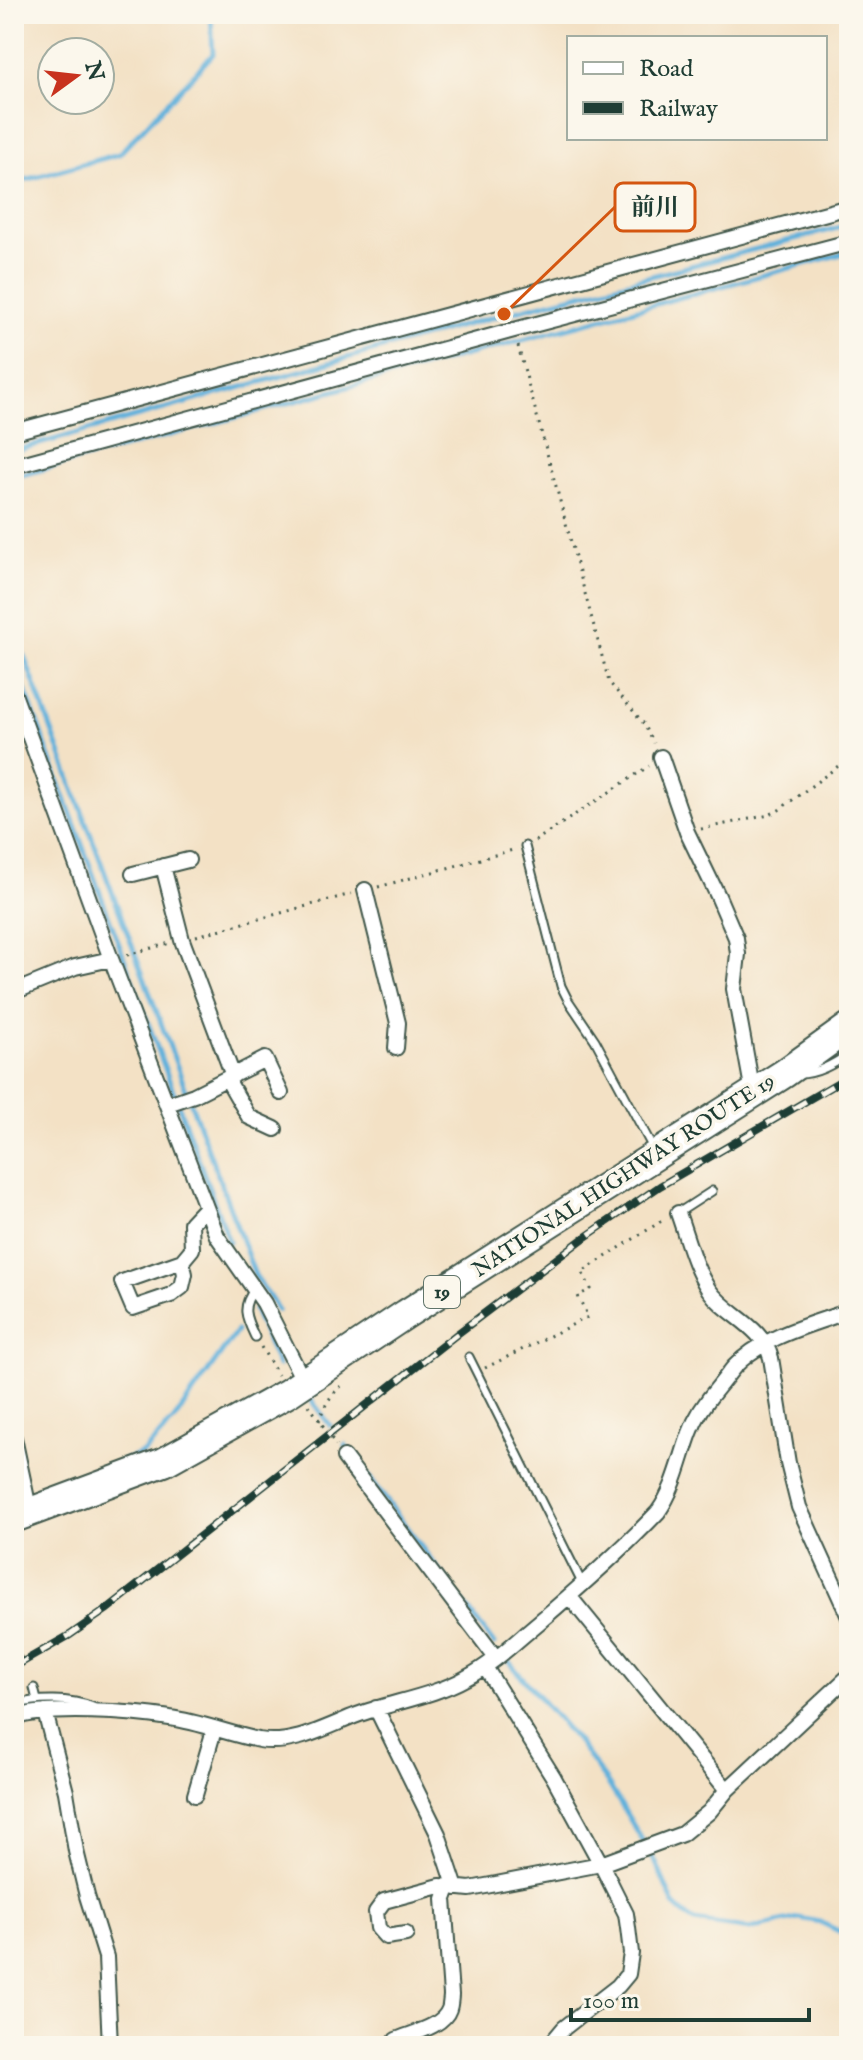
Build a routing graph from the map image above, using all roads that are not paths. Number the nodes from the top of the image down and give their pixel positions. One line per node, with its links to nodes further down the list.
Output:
1 (849, 207): 3 (street)
2 (849, 242): 4 (street)
3 (14, 432)
4 (14, 466)
5 (14, 694): 12 (street)
6 (661, 757): 19 (street)
7 (525, 846): 23 (lane)
8 (188, 860): 9 (street)
9 (163, 866): 10 (street); 18 (street)
10 (133, 874)
11 (365, 890): 15 (street)
12 (111, 959): 13 (street); 21 (street)
13 (14, 992)
14 (849, 1027): 17 (highway, NATIONAL HIGHWAY ROUTE 19 / 19)
15 (396, 1048)
16 (849, 1054): 17 (lane)
17 (785, 1073): 19 (highway, NATIONAL HIGHWAY ROUTE 19 / 19)
18 (230, 1078): 20 (street); 21 (street); 22 (street)
19 (756, 1091): 23 (highway, NATIONAL HIGHWAY ROUTE 19 / 19)
20 (281, 1093)
21 (168, 1104): 25 (street)
22 (275, 1129)
23 (656, 1156): 33 (highway, NATIONAL HIGHWAY ROUTE 19 / 19)
24 (712, 1191): 26 (lane)
25 (206, 1207): 27 (street); 28 (street)
26 (678, 1213): 31 (street)
27 (182, 1261)
28 (255, 1289): 30 (lane); 33 (street)
29 (849, 1311): 31 (street)
30 (255, 1337)
31 (767, 1343): 37 (street); 39 (street)
32 (469, 1357): 37 (lane)
33 (296, 1387): 36 (highway, NATIONAL HIGHWAY ROUTE 19 / 19)
34 (14, 1438): 36 (street)
35 (347, 1466): 40 (street)
36 (22, 1516)
37 (582, 1583): 38 (street)
38 (569, 1596): 40 (street); 48 (street)
39 (849, 1617)
40 (490, 1663): 45 (street); 50 (street)
41 (849, 1676): 48 (street)
42 (34, 1688): 44 (lane)
43 (14, 1705): 44 (lane)
44 (41, 1706): 46 (street); 47 (street); 54 (street)
45 (376, 1708): 47 (street); 51 (street)
46 (14, 1718)
47 (214, 1730): 49 (street)
48 (727, 1790): 50 (street)
49 (195, 1795)
50 (601, 1864): 51 (street); 55 (street)
51 (452, 1888): 52 (street); 53 (street)
52 (406, 1934)
53 (396, 2040)
54 (110, 2046)
55 (549, 2046)

